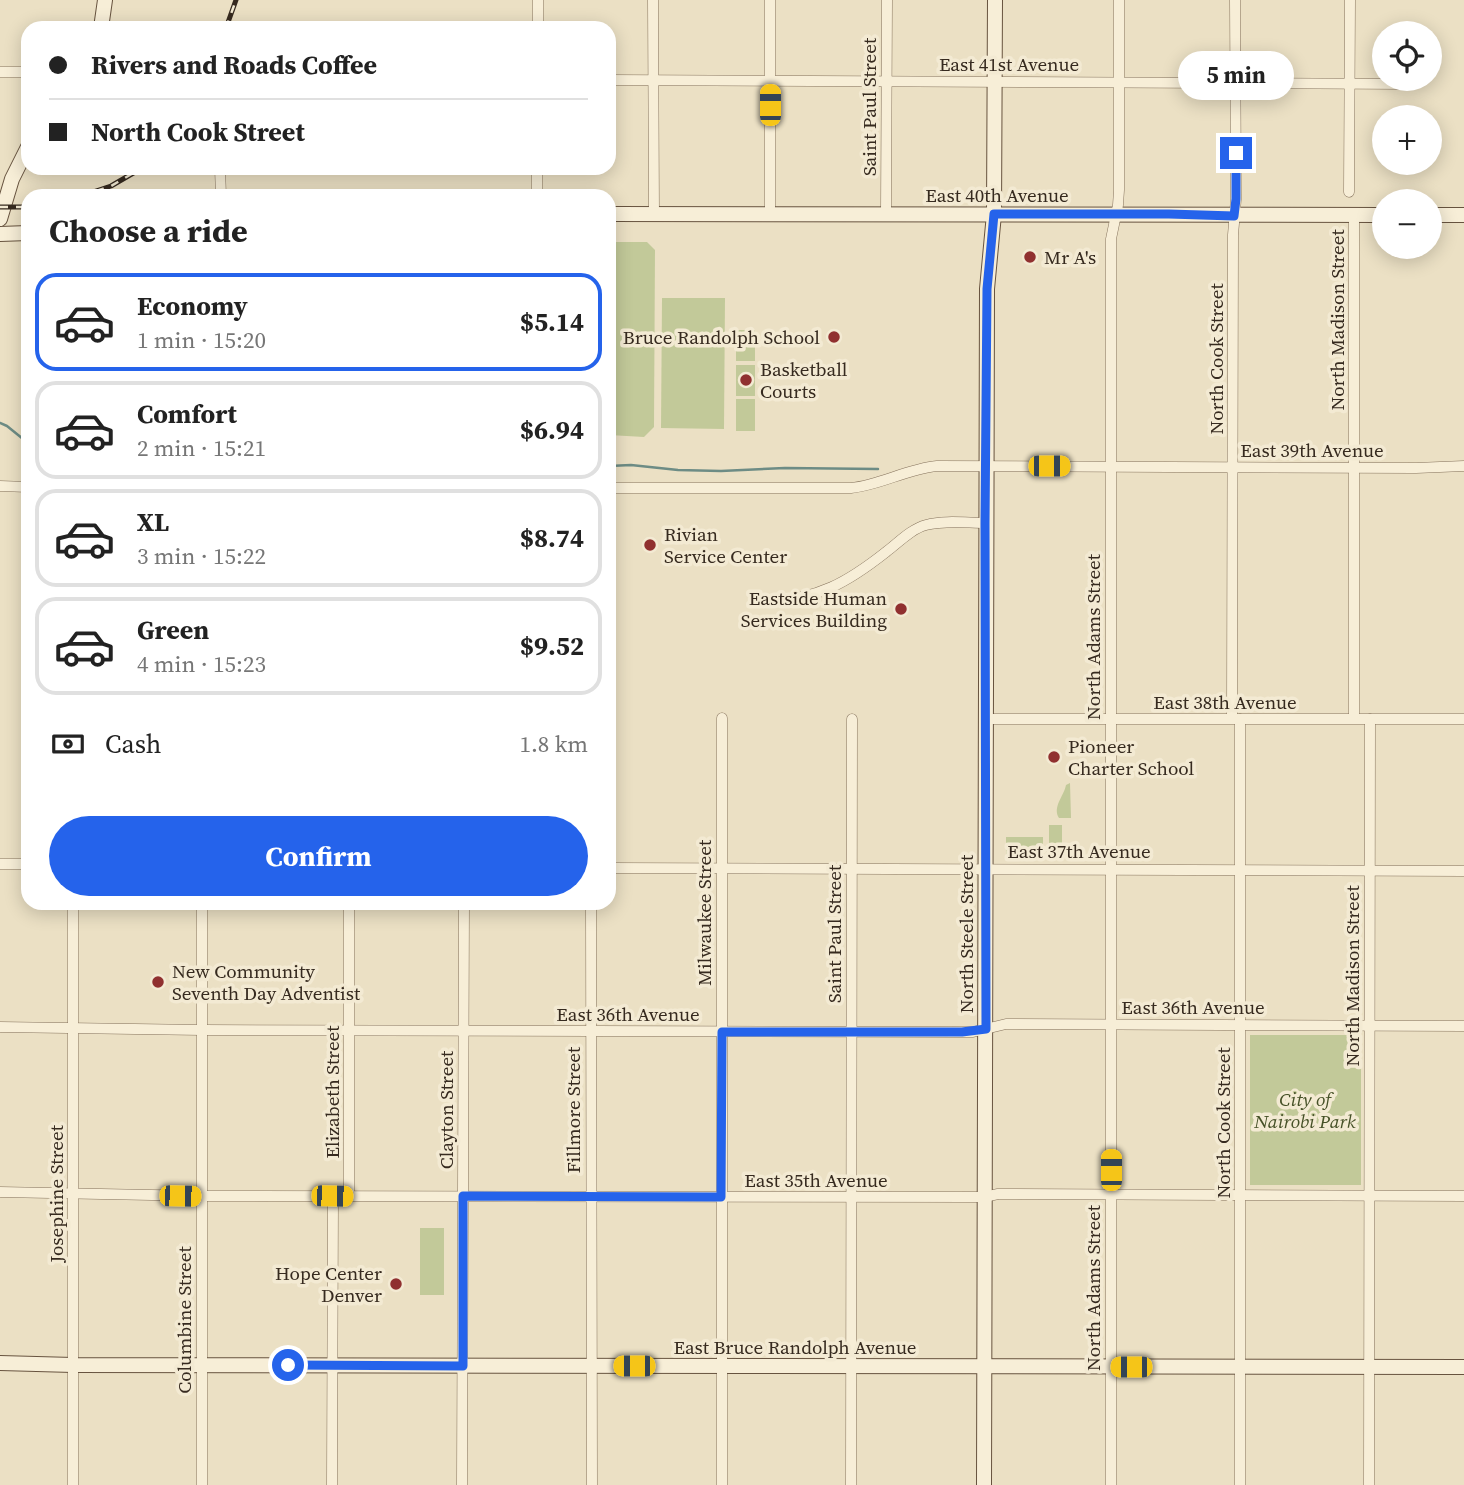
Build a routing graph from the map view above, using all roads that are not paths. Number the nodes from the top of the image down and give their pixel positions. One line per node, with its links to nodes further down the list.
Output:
1 (105, 0): 10 (street)
2 (538, 0): 11 (street)
3 (653, 0): 15 (street)
4 (770, 0): 16 (street)
5 (887, 0): 17 (street, Saint Paul Street)
6 (995, 0): 18 (street, North Steele Street)
7 (1119, 0): 19 (street, North Adams Street)
8 (1235, 0): 20 (street, North Cook Street)
9 (1350, 0): 21 (street)
10 (102, 21)
11 (538, 21)
12 (0, 72): 13 (street)
13 (21, 72)
14 (616, 80): 15 (street, East 41st Avenue)
15 (653, 80): 16 (street, East 41st Avenue); 26 (street)
16 (770, 81): 17 (street, East 41st Avenue); 27 (street)
17 (886, 81): 18 (street, East 41st Avenue); 28 (street, Saint Paul Street)
18 (995, 82): 19 (street, East 41st Avenue); 29 (street, North Steele Street)
19 (1119, 82): 20 (street, East 41st Avenue); 30 (street, North Adams Street)
20 (1236, 83): 21 (street, East 41st Avenue); 35 (street, North Cook Street)
21 (1349, 83): 22 (street, East 41st Avenue); 24 (street)
22 (1372, 83)
23 (21, 161): 36 (street)
24 (1349, 192)
25 (616, 214): 26 (street, East 40th Avenue)
26 (654, 214): 27 (street, East 40th Avenue)
27 (770, 214): 28 (street, East 40th Avenue)
28 (886, 214): 29 (street, East 40th Avenue)
29 (994, 214): 30 (street, East 40th Avenue); 39 (street, North Steele Street)
30 (1116, 214): 35 (street, East 40th Avenue); 41 (street, North Adams Street)
31 (1354, 215): 32 (street, East 40th Avenue); 35 (street, East 40th Avenue); 43 (street, North Madison Street)
32 (1372, 215)
33 (1442, 215): 34 (street)
34 (1464, 215)
35 (1234, 216): 42 (street, North Cook Street)
36 (0, 219)
37 (21, 233): 38 (street)
38 (0, 234)
39 (986, 461): 41 (street, East 39th Avenue); 46 (street, East 39th Avenue); 47 (street, North Steele Street)
40 (1464, 466): 43 (street, East 39th Avenue)
41 (1110, 467): 42 (street, East 39th Avenue); 54 (street, North Adams Street)
42 (1233, 467): 43 (street, East 39th Avenue); 50 (street, North Cook Street)
43 (1355, 468): 51 (street, North Madison Street)
44 (0, 486): 45 (street)
45 (21, 487)
46 (616, 488)
47 (985, 523): 48 (street); 53 (street, North Steele Street)
48 (768, 601)
49 (722, 718): 60 (street, Milwaukee Street)
50 (1236, 718): 51 (street, East 38th Avenue); 54 (street, East 38th Avenue); 64 (street, North Cook Street)
51 (1354, 718): 55 (street, East 38th Avenue)
52 (852, 719): 61 (street, Saint Paul Street)
53 (985, 719): 54 (street, East 38th Avenue); 62 (street, North Steele Street)
54 (1110, 719): 63 (street, North Adams Street)
55 (1370, 719): 56 (street, East 38th Avenue); 65 (street, North Madison Street)
56 (1464, 719)
57 (0, 864): 58 (street)
58 (21, 864)
59 (616, 868): 60 (street, East 37th Avenue)
60 (722, 868): 61 (street, East 37th Avenue); 83 (street, Milwaukee Street)
61 (851, 868): 62 (street, East 37th Avenue); 84 (street, Saint Paul Street)
62 (985, 869): 63 (street, East 37th Avenue); 78 (street, North Steele Street)
63 (1111, 869): 64 (street, East 37th Avenue); 73 (street, North Adams Street)
64 (1240, 869): 65 (street, East 37th Avenue); 74 (street, North Cook Street)
65 (1370, 871): 66 (street, East 37th Avenue); 72 (street, North Madison Street)
66 (1464, 871)
67 (73, 910): 77 (street, Josephine Street)
68 (202, 910): 79 (street, Columbine Street)
69 (349, 910): 81 (street, Elizabeth Street)
70 (464, 910): 80 (street, Clayton Street)
71 (591, 910): 82 (street, Fillmore Street)
72 (1369, 1024): 74 (street, East 36th Avenue); 75 (street, East 36th Avenue); 89 (street, North Madison Street)
73 (1111, 1025): 74 (street, East 36th Avenue); 78 (street, East 36th Avenue); 87 (street, North Adams Street)
74 (1240, 1025): 88 (street, North Cook Street)
75 (1464, 1026)
76 (0, 1027): 77 (street, East 36th Avenue)
77 (73, 1029): 79 (street, East 36th Avenue); 86 (street, Josephine Street)
78 (986, 1029): 84 (street, East 36th Avenue); 98 (street, North Steele Street)
79 (202, 1030): 81 (street, East 36th Avenue); 90 (street, Columbine Street)
80 (464, 1030): 81 (street, East 36th Avenue); 82 (street, East 36th Avenue); 93 (street, Clayton Street)
81 (349, 1031): 92 (street, Elizabeth Street)
82 (591, 1031): 83 (street, East 36th Avenue); 95 (street, Fillmore Street)
83 (722, 1032): 84 (street, East 36th Avenue); 96 (street, Milwaukee Street)
84 (851, 1032): 97 (street, Saint Paul Street)
85 (0, 1192): 86 (street, East 35th Avenue)
86 (73, 1194): 90 (street, East 35th Avenue); 100 (street, Josephine Street)
87 (1111, 1194): 88 (street, East 35th Avenue); 98 (street, East 35th Avenue); 108 (street, North Adams Street)
88 (1240, 1195): 89 (street, East 35th Avenue); 109 (street, North Cook Street)
89 (1369, 1195): 94 (street, East 35th Avenue); 110 (street, North Madison Street)
90 (202, 1196): 91 (street, East 35th Avenue); 101 (street, Columbine Street)
91 (332, 1196): 92 (street, East 35th Avenue); 102 (street)
92 (349, 1196): 93 (street, East 35th Avenue)
93 (463, 1196): 95 (street, East 35th Avenue); 103 (street, Clayton Street)
94 (1464, 1196)
95 (590, 1197): 96 (street, East 35th Avenue); 104 (street, Fillmore Street)
96 (721, 1197): 97 (street, East 35th Avenue); 105 (street, Milwaukee Street)
97 (851, 1197): 98 (street, East 35th Avenue); 106 (street, Saint Paul Street)
98 (984, 1198): 107 (street, North Steele Street)
99 (0, 1363): 100 (street, East Bruce Randolph Avenue)
100 (73, 1365): 101 (street, East Bruce Randolph Avenue); 112 (street, Josephine Street)
101 (202, 1365): 102 (street, East Bruce Randolph Avenue); 113 (street, Columbine Street)
102 (333, 1365): 103 (street, East Bruce Randolph Avenue); 114 (street)
103 (463, 1366): 104 (street, East Bruce Randolph Avenue); 115 (street, Clayton Street)
104 (592, 1366): 105 (street, East Bruce Randolph Avenue); 116 (street, Fillmore Street)
105 (722, 1366): 106 (street, East Bruce Randolph Avenue); 117 (street, Milwaukee Street)
106 (851, 1366): 107 (street, East Bruce Randolph Avenue); 118 (street, Saint Paul Street)
107 (984, 1366): 108 (street, East Bruce Randolph Avenue); 119 (street, North Steele Street)
108 (1110, 1367): 109 (street, East Bruce Randolph Avenue); 120 (street, North Adams Street)
109 (1240, 1367): 110 (street, East Bruce Randolph Avenue); 121 (street, North Cook Street)
110 (1369, 1367): 111 (street, East Bruce Randolph Avenue); 122 (street, North Madison Street)
111 (1464, 1367)
112 (73, 1485)
113 (202, 1485)
114 (332, 1485)
115 (462, 1485)
116 (592, 1485)
117 (722, 1485)
118 (851, 1485)
119 (984, 1485)
120 (1111, 1485)
121 (1240, 1485)
122 (1369, 1485)

